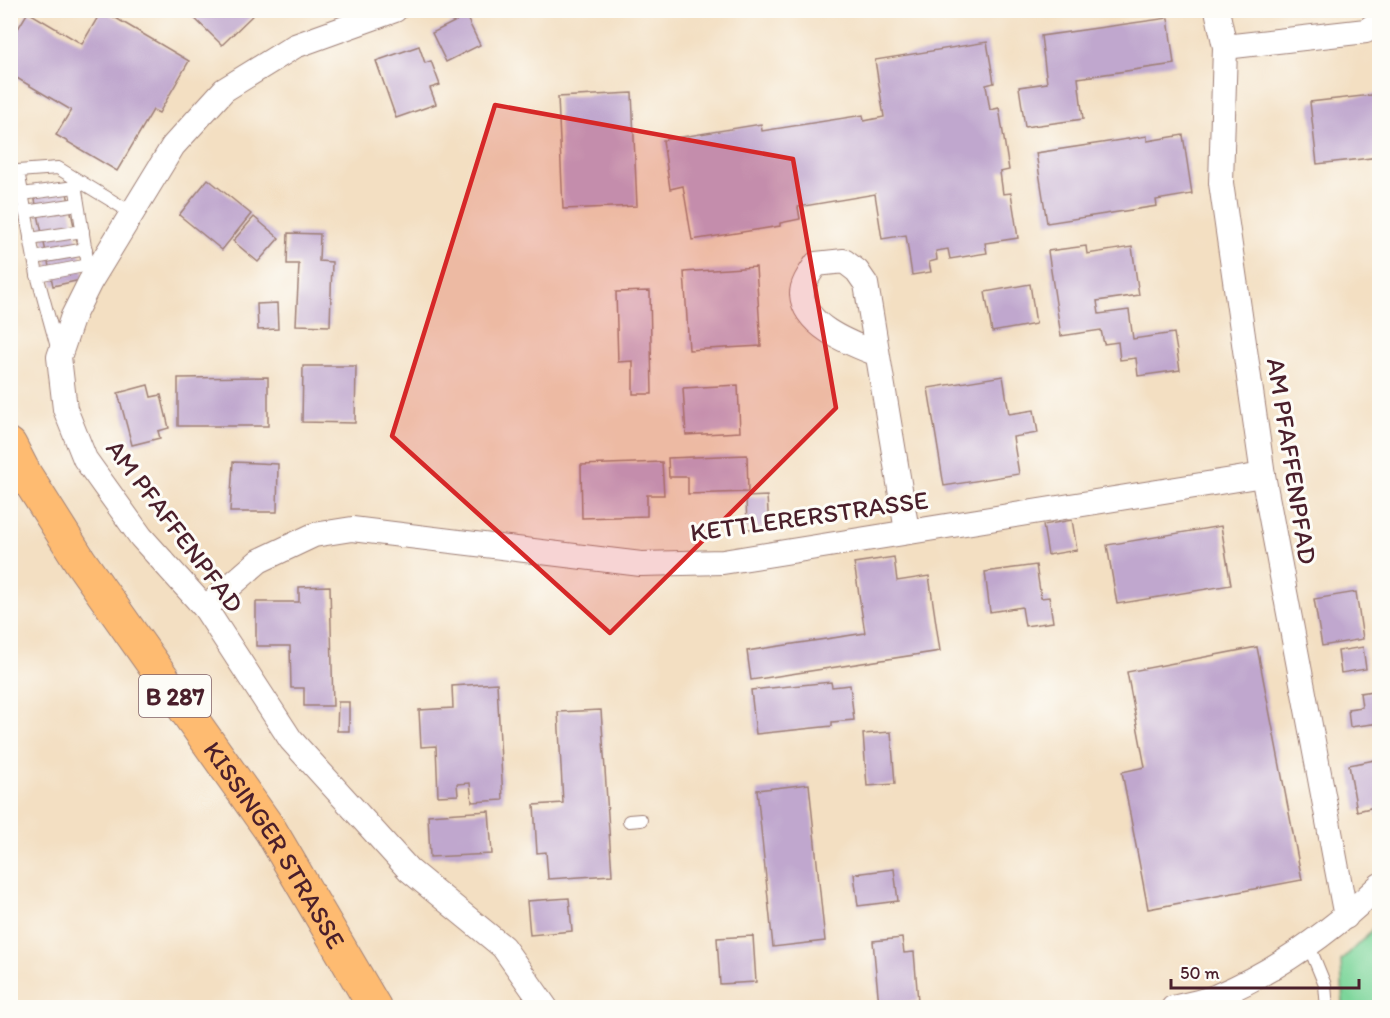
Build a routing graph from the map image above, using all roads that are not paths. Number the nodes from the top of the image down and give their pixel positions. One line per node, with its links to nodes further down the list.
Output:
1 (395, 10): 9 (street, AM PFAFFENPFAD)
2 (1217, 10): 4 (street, AM PFAFFENPFAD)
3 (1380, 21): 4 (street)
4 (1225, 47): 19 (street, AM PFAFFENPFAD)
5 (75, 183): 6 (lane); 6 (lane); 7 (lane); 9 (lane)
6 (22, 194): 8 (lane)
7 (78, 204): 8 (lane); 10 (lane)
8 (25, 212): 11 (lane)
9 (132, 213): 14 (street, AM PFAFFENPFAD)
10 (83, 231): 11 (lane); 12 (lane)
11 (30, 239): 13 (lane)
12 (86, 249): 13 (lane); 14 (lane)
13 (34, 258): 15 (lane)
14 (89, 274): 15 (lane); 17 (street, AM PFAFFENPFAD)
15 (37, 275): 17 (lane)
16 (877, 354): 20 (street)
17 (59, 357): 21 (street, AM PFAFFENPFAD)
18 (10, 445): 25 (main road, KISSINGER STRASSE / B 287)
19 (1263, 475): 20 (street, KETTLERERSTRASSE); 23 (street, AM PFAFFENPFAD)
20 (907, 531): 21 (street, KETTLERERSTRASSE)
21 (205, 608): 26 (street, AM PFAFFENPFAD)
22 (1380, 885): 23 (street)
23 (1346, 917): 24 (street)
24 (1309, 946): 27 (street); 28 (lane)
25 (375, 1008)
26 (546, 1008)
27 (1173, 1008)
28 (1327, 1008)

